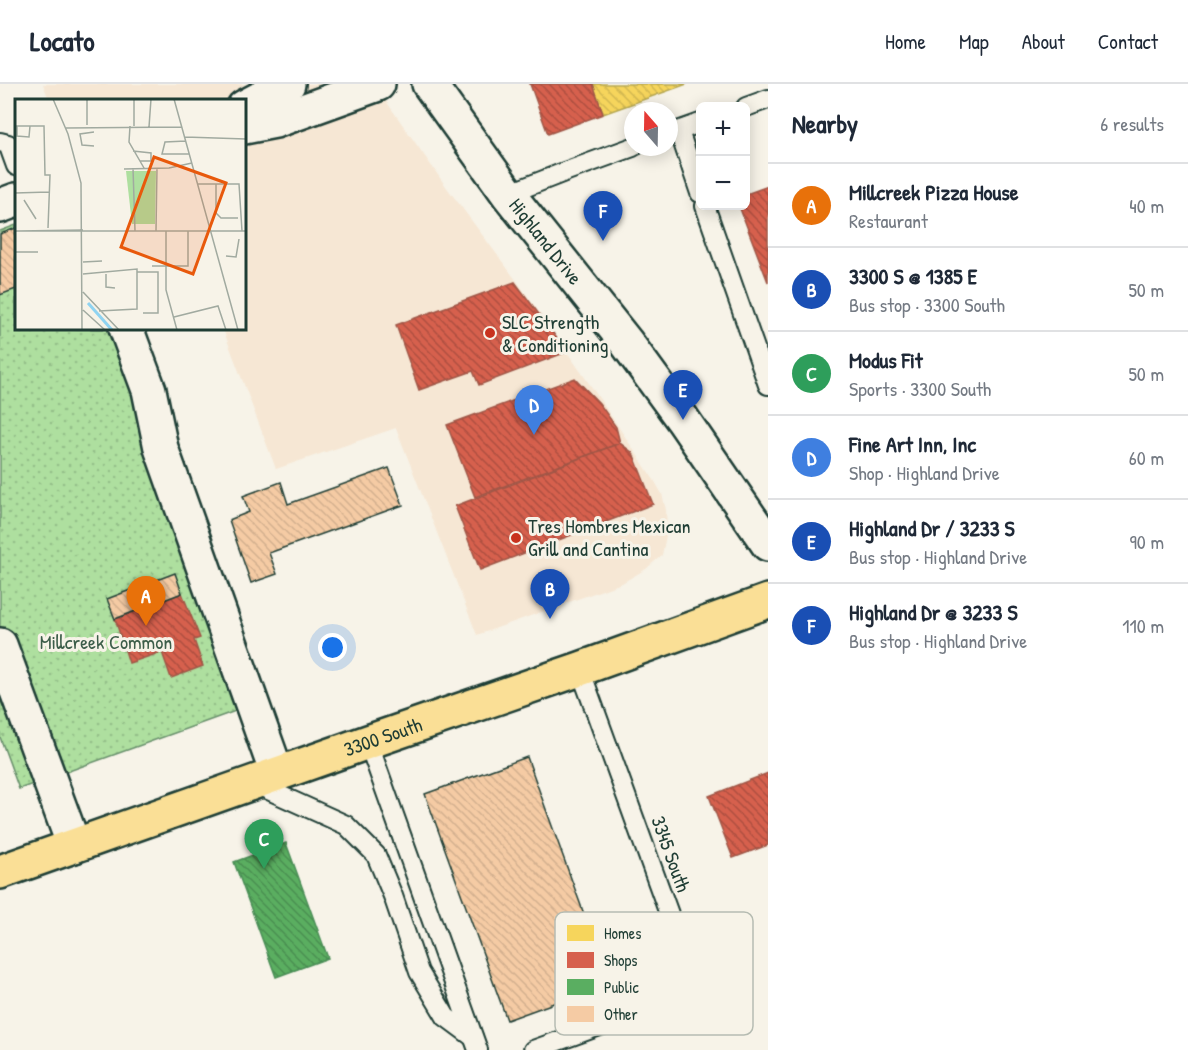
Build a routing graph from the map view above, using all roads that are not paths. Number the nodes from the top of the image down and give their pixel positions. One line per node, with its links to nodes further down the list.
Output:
1 (288, 84): 5 (street)
2 (378, 84): 8 (street)
3 (429, 84): 15 (street, Highland Drive)
4 (768, 99): 6 (lane)
5 (246, 106)
6 (750, 106)
7 (696, 125): 9 (lane)
8 (246, 127)
9 (678, 131)
10 (0, 142): 13 (lane)
11 (678, 142): 14 (lane)
12 (624, 150): 15 (lane)
13 (15, 163)
14 (696, 184)
15 (508, 194): 21 (street, Highland Drive)
16 (15, 200): 17 (street)
17 (0, 206)
18 (706, 210): 20 (lane)
19 (127, 330): 26 (street)
20 (768, 386)
21 (768, 544)
22 (768, 601): 24 (main road, 3300 South)
23 (0, 645): 27 (street)
24 (580, 669): 25 (main road, 3300 South); 29 (lane, 3345 South)
25 (368, 742): 26 (main road, 3300 South); 31 (lane)
26 (265, 778): 27 (main road, 3300 South); 31 (lane)
27 (74, 846): 28 (main road, 3300 South)
28 (0, 872)
29 (668, 912)
30 (575, 1035): 32 (lane, 3345 South)
31 (476, 1044)
32 (533, 1050)

